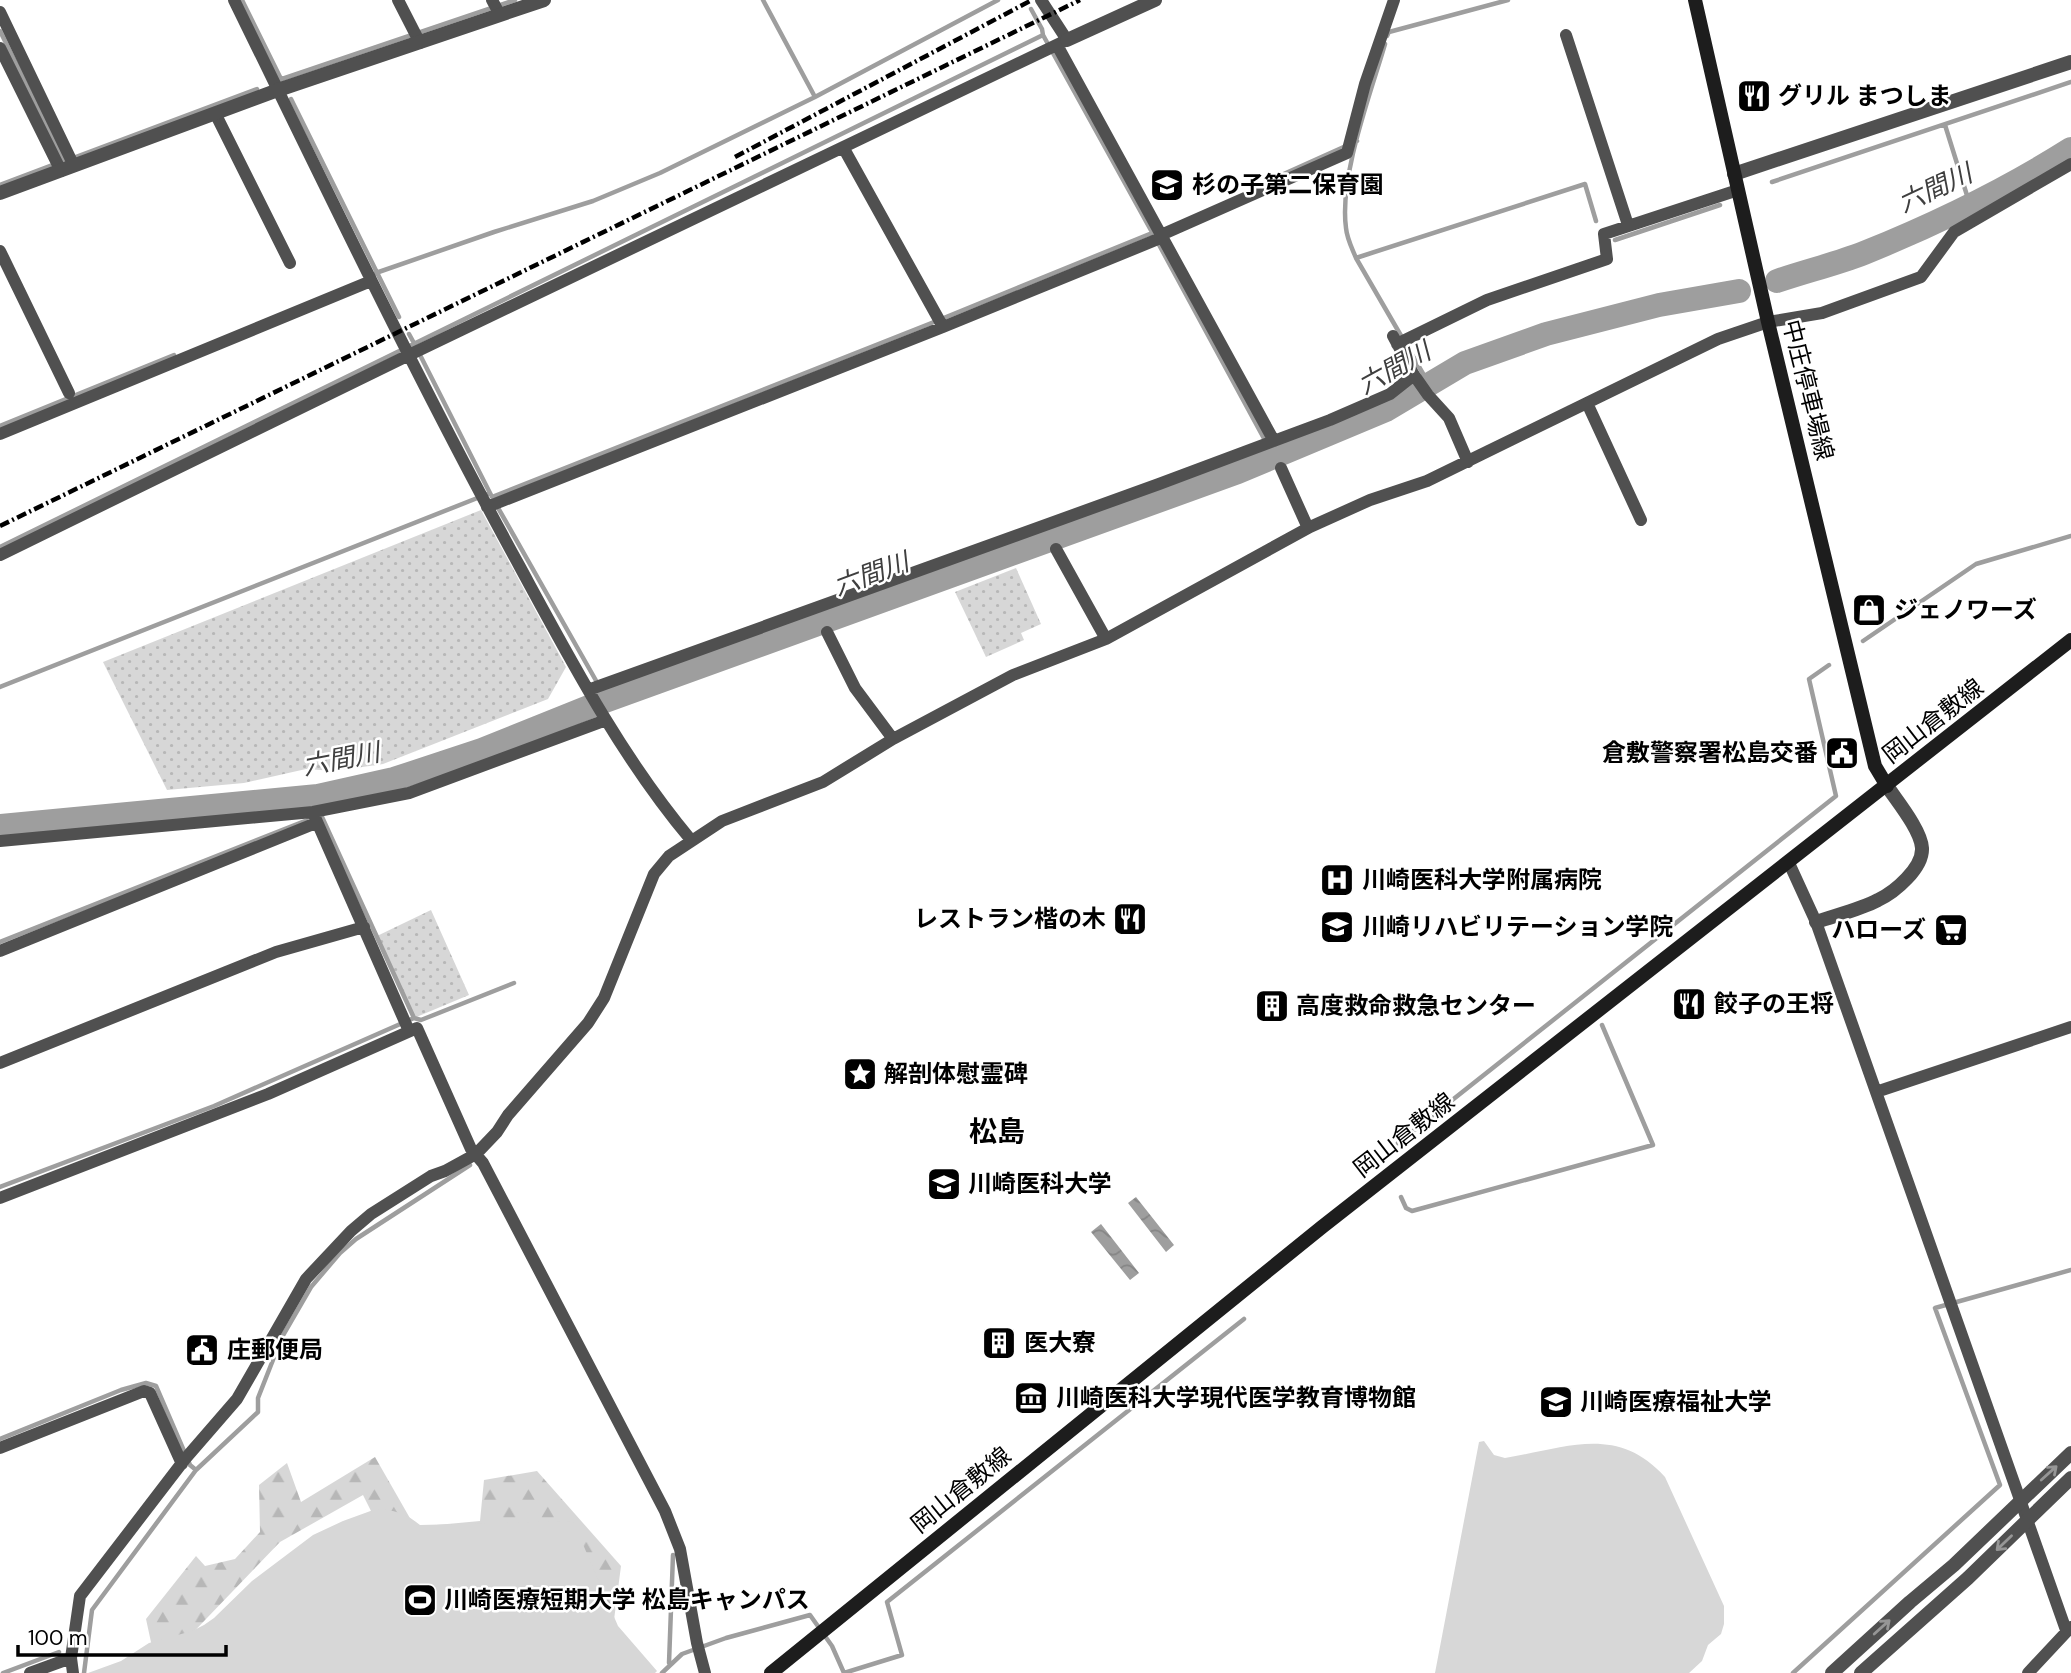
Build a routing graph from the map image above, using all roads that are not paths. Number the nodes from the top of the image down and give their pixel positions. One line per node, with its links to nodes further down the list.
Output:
1 (234, 0): 15 (street)
2 (398, 0): 11 (street)
3 (544, 0): 8 (street)
4 (1041, 0): 12 (street)
5 (1155, 0): 12 (street)
6 (1394, 0): 24 (street)
7 (1695, 0): 20 (main road, 中庄停車場線)
8 (496, 7): 11 (street)
9 (0, 12): 18 (street)
10 (1566, 36): 23 (street)
11 (417, 37): 15 (street)
12 (1056, 45): 17 (street); 24 (street)
13 (0, 48): 18 (street)
14 (2071, 62): 20 (street)
15 (278, 90): 16 (street); 27 (street)
16 (215, 113): 18 (street); 26 (street)
17 (843, 147): 29 (street); 30 (street)
18 (65, 163): 22 (street)
19 (2071, 164): 28 (street)
20 (1734, 174): 21 (main road, 中庄停車場線)
21 (1738, 190): 23 (street); 28 (main road, 中庄停車場線)
22 (0, 193)
23 (1628, 225): 31 (street)
24 (1159, 236): 29 (street); 35 (street)
25 (0, 251): 32 (street)
26 (290, 262)
27 (369, 277): 30 (street); 34 (street)
28 (1768, 322): 33 (street); 49 (main road, 中庄停車場線)
29 (940, 323): 38 (street)
30 (411, 350): 38 (street); 42 (street)
31 (1415, 377): 35 (street); 36 (street)
32 (69, 393)
33 (1587, 404): 36 (street); 39 (street)
34 (0, 434)
35 (1270, 442): 46 (street)
36 (1468, 462): 40 (street)
37 (1281, 468): 40 (street)
38 (488, 501): 46 (street)
39 (1641, 520)
40 (1308, 528): 44 (street)
41 (1056, 549): 44 (street)
42 (0, 555)
43 (827, 632): 48 (street)
44 (1106, 639): 48 (street)
45 (2071, 640): 49 (main road, 岡山倉敷線)
46 (594, 689): 47 (street)
47 (605, 717): 50 (street); 51 (street)
48 (893, 739): 51 (street)
49 (1887, 786): 53 (main road, 岡山倉敷線); 54 (street)
50 (316, 816): 52 (street); 55 (street); 56 (street)
51 (691, 840): 61 (street)
52 (0, 841)
53 (1789, 863): 54 (street); 74 (main road, 岡山倉敷線)
54 (1816, 922): 60 (street)
55 (364, 927): 57 (street); 59 (street)
56 (0, 951)
57 (406, 1025): 61 (street); 62 (street)
58 (2071, 1027): 60 (street)
59 (0, 1063)
60 (1876, 1092): 67 (street)
61 (476, 1154): 65 (street); 73 (street)
62 (0, 1198)
63 (0, 1448): 65 (street)
64 (2071, 1453): 67 (street, one-way to 64)
65 (185, 1460): 70 (street)
66 (2071, 1478): 68 (street)
67 (2020, 1500): 68 (street); 75 (street, one-way to 67)
68 (2027, 1520): 69 (street); 76 (street, one-way to 76)
69 (2069, 1629): 77 (street)
70 (71, 1658): 71 (street); 72 (street)
71 (30, 1673)
72 (73, 1673)
73 (705, 1673)
74 (771, 1673)
75 (1832, 1673)
76 (1861, 1673)
77 (2028, 1673)

